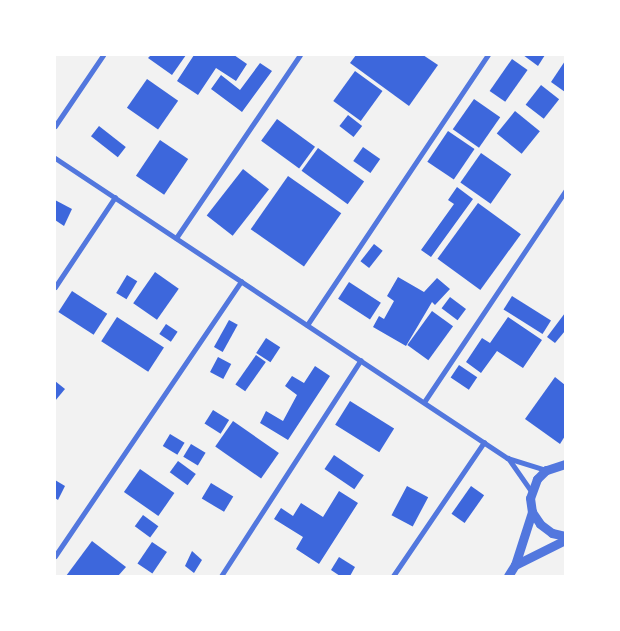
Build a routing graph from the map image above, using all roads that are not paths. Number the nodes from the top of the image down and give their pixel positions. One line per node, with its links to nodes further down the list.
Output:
1 (103, 55): 4 (street)
2 (300, 55): 8 (street)
3 (488, 55): 11 (street)
4 (55, 126)
5 (55, 158): 7 (street)
6 (565, 191): 13 (street)
7 (115, 198): 8 (street); 10 (street)
8 (176, 238): 9 (street)
9 (241, 281): 11 (street); 22 (street)
10 (55, 287)
11 (308, 325): 12 (street)
12 (361, 360): 13 (street); 24 (street)
13 (424, 402): 14 (street)
14 (484, 442): 15 (street); 25 (street)
15 (507, 458): 17 (street); 18 (street)
16 (563, 463): 17 (street)
17 (546, 470): 18 (street)
18 (531, 491): 19 (street)
19 (532, 512): 20 (street); 23 (street)
20 (565, 536)
21 (565, 540): 23 (street)
22 (55, 556)
23 (515, 565): 26 (street)
24 (221, 576)
25 (393, 576)
26 (508, 576)

